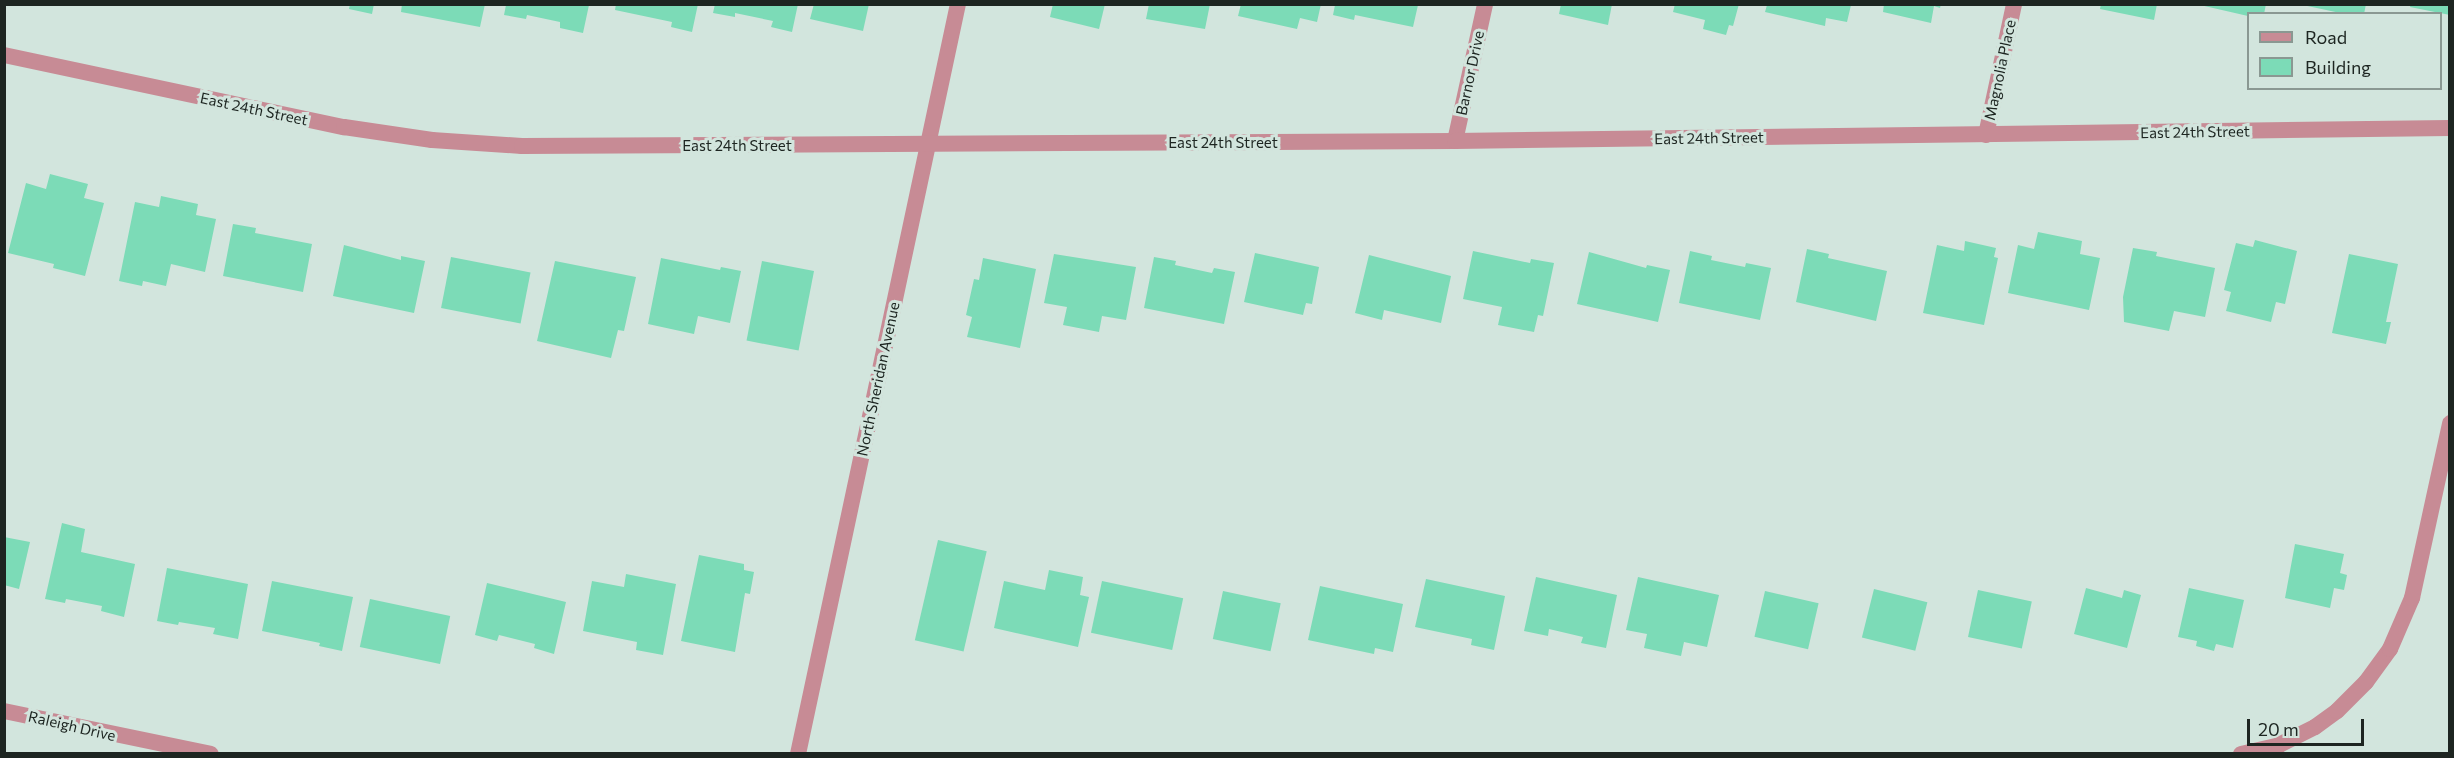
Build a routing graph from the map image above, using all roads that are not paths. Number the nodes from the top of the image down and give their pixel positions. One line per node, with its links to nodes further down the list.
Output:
1 (958, 4): 8 (street, North Sheridan Avenue)
2 (1485, 4): 7 (street, Barnor Drive)
3 (2014, 4): 6 (street, Magnolia Place)
4 (4, 55): 8 (street, East 24th Street)
5 (2450, 129): 6 (street, East 24th Street)
6 (1986, 135): 7 (street, East 24th Street)
7 (1455, 141): 8 (street, East 24th Street)
8 (928, 146): 12 (street, North Sheridan Avenue)
9 (2450, 423): 13 (street)
10 (4, 711): 11 (street, Raleigh Drive)
11 (210, 753)
12 (798, 753)
13 (2241, 753)

